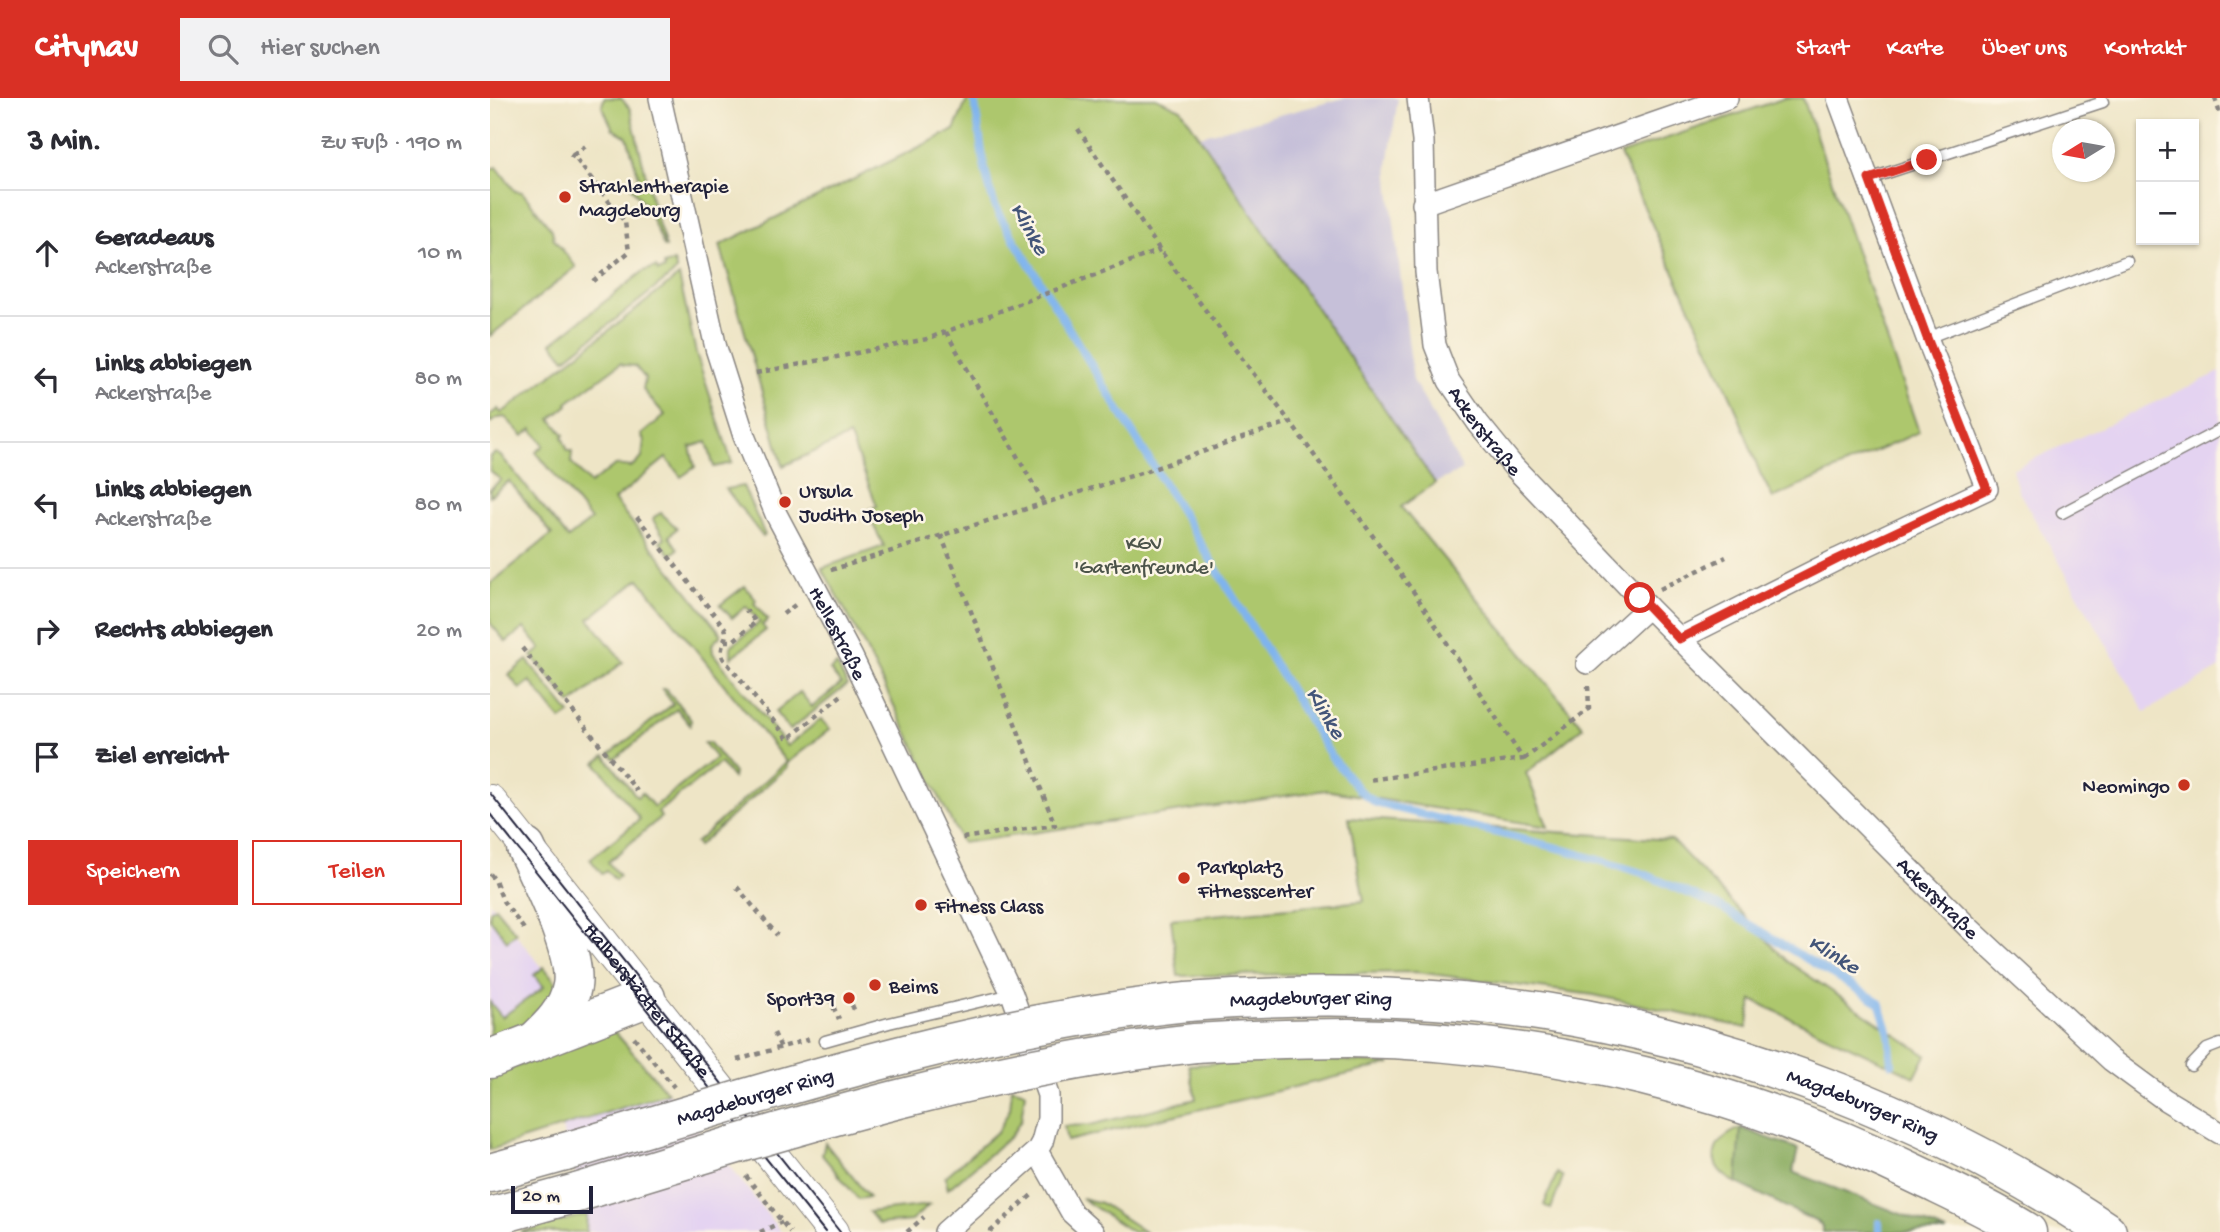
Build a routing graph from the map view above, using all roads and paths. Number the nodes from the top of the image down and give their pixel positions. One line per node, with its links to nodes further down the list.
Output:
1 (660, 98): 48 (street, Hellestraße)
2 (1418, 98): 11 (street, Ackerstraße)
3 (1727, 98): 11 (street)
4 (1838, 98): 10 (street)
5 (2101, 98): 10 (lane)
6 (2215, 98): 7 (path)
7 (2220, 114)
8 (1078, 130): 12 (path)
9 (586, 146): 14 (path)
10 (1869, 179): 16 (street)
11 (1423, 205): 26 (street, Ackerstraße)
12 (1160, 250): 15 (path); 18 (path)
13 (2127, 261): 16 (lane)
14 (589, 284)
15 (946, 332): 17 (path); 20 (path)
16 (1927, 338): 30 (street)
17 (756, 373)
18 (1290, 422): 20 (path); 38 (path)
19 (2220, 430): 21 (lane)
20 (1044, 503): 23 (path)
21 (2062, 513)
22 (637, 517): 31 (path)
23 (941, 535): 25 (path); 42 (path)
24 (1726, 558): 26 (path)
25 (824, 572)
26 (1644, 603): 30 (street, Ackerstraße); 33 (street)
27 (791, 609): 29 (path)
28 (746, 610): 31 (path)
29 (783, 614)
30 (1679, 639): 59 (street, Ackerstraße)
31 (724, 641): 36 (path)
32 (522, 648): 40 (path)
33 (1587, 663)
34 (754, 686): 36 (path)
35 (852, 687): 36 (path)
36 (748, 690)
37 (1589, 709): 38 (path)
38 (1523, 759): 39 (path)
39 (1368, 780)
40 (636, 791)
41 (490, 801): 43 (main road, Halberstädter Straße)
42 (960, 838)
43 (526, 848): 49 (main road, Halberstädter Straße); 54 (highway)
44 (490, 874): 46 (path)
45 (737, 887): 47 (path)
46 (503, 901)
47 (777, 934)
48 (1012, 994): 53 (lane); 60 (street, Hellestraße)
49 (646, 998): 54 (highway); 68 (main road, Halberstädter Straße)
50 (829, 999): 51 (path)
51 (844, 1029)
52 (774, 1032): 56 (path)
53 (825, 1041)
54 (533, 1043): 57 (highway)
55 (2220, 1044): 58 (lane)
56 (781, 1048)
57 (490, 1059)
58 (2191, 1066)
59 (2220, 1133)
60 (1037, 1151): 62 (street); 69 (street)
61 (490, 1173): 73 (highway, Magdeburger Ring, bridge)
62 (1051, 1176): 64 (path); 71 (street)
63 (490, 1217): 72 (highway, Magdeburger Ring, bridge)
64 (1005, 1219): 66 (path); 70 (path)
65 (782, 1222): 67 (path)
66 (1010, 1224)
67 (760, 1232)
68 (833, 1232)
69 (945, 1232)
70 (990, 1232)
71 (1093, 1232)
72 (2027, 1232)
73 (2107, 1232)

